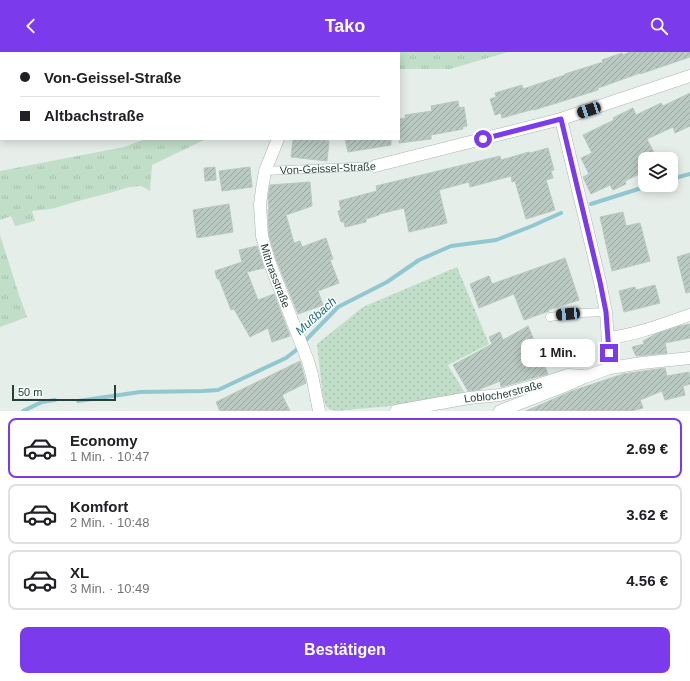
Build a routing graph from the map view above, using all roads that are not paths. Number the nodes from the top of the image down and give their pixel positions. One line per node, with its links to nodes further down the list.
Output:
1 (690, 76): 2 (street, Von-Geissel-Straße)
2 (561, 119): 4 (street, Von-Geissel-Straße); 6 (street)
3 (278, 140): 5 (street, Mithrasstraße)
4 (375, 166): 5 (lane, Von-Geissel-Straße)
5 (265, 170): 13 (street, Mithrasstraße)
6 (606, 312): 8 (lane); 9 (street)
7 (690, 315): 9 (street)
8 (550, 317)
9 (608, 338): 11 (street)
10 (690, 358): 11 (street)
11 (610, 368): 12 (street)
12 (585, 377): 14 (street, Loblocherstraße); 15 (street)
13 (319, 411)
14 (396, 411)
15 (500, 411)

